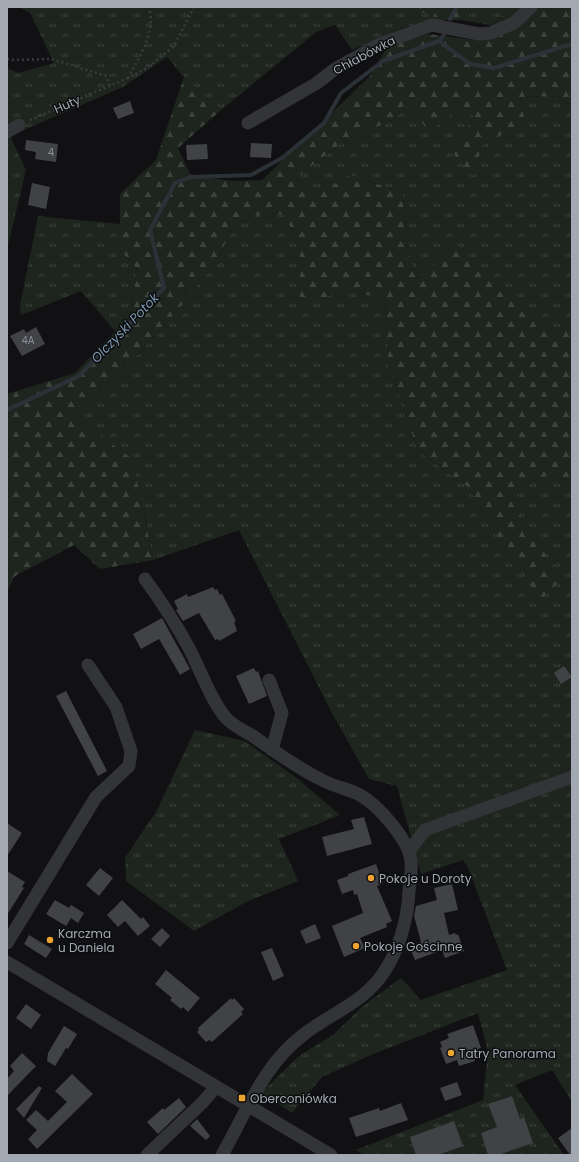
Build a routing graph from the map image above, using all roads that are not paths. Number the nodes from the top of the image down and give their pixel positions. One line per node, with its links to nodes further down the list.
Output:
1 (531, 7): 2 (street, Chłabówka)
2 (248, 123)
3 (19, 125): 4 (street)
4 (7, 132)
5 (145, 579): 8 (street)
6 (88, 665): 11 (street)
7 (269, 680): 8 (street)
8 (272, 750): 10 (street)
9 (572, 777): 10 (street)
10 (409, 850): 14 (street)
11 (7, 943)
12 (7, 962): 13 (street)
13 (216, 1087): 14 (street); 15 (street)
14 (248, 1105): 16 (street); 17 (street)
15 (147, 1155)
16 (222, 1155)
17 (332, 1155)

